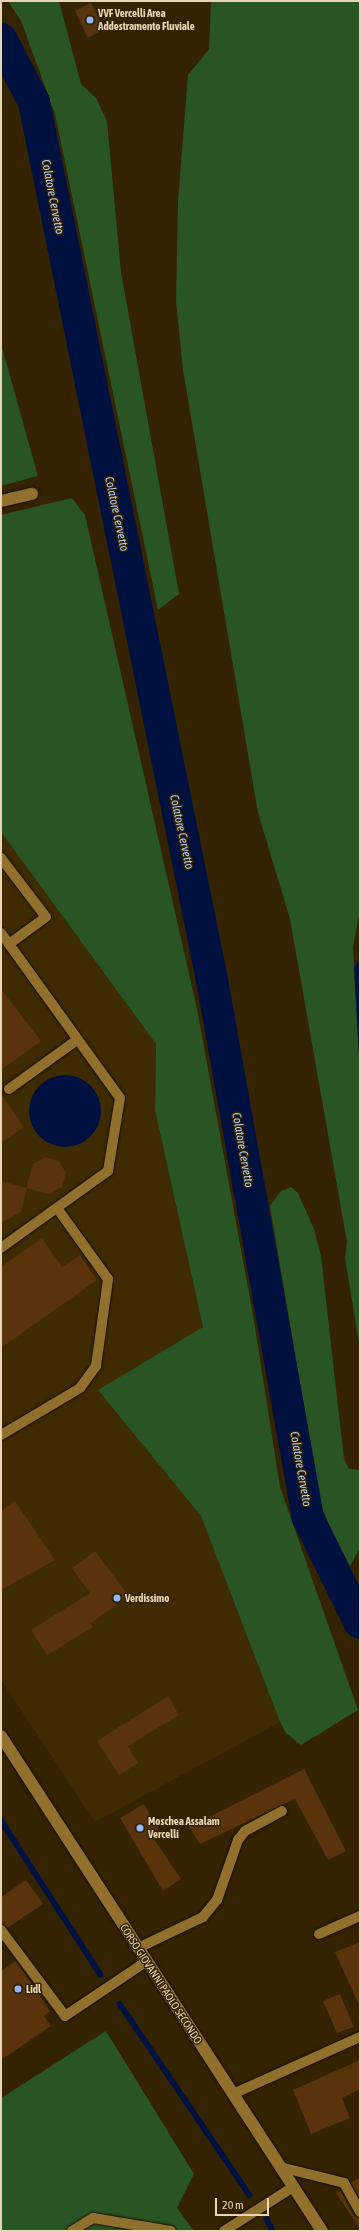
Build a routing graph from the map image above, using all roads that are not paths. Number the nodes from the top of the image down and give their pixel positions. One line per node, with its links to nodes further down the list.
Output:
1 (32, 494): 2 (main road)
2 (1, 501)
3 (1, 858): 5 (lane)
4 (1, 933): 5 (lane)
5 (9, 944): 6 (lane)
6 (78, 1040): 7 (lane); 8 (lane)
7 (9, 1089)
8 (57, 1208): 9 (lane); 10 (lane)
9 (1, 1248)
10 (1, 1435)
11 (1, 1736): 16 (main road, CORSO GIOVANNI PAOLO SECONDO)
12 (282, 1811): 16 (lane)
13 (360, 1916): 15 (lane)
14 (1, 1930): 17 (lane)
15 (319, 1934)
16 (138, 1948): 17 (main road, CORSO GIOVANNI PAOLO SECONDO)
17 (147, 1961): 19 (main road, CORSO GIOVANNI PAOLO SECONDO)
18 (360, 2037): 19 (lane)
19 (233, 2094): 20 (main road, CORSO GIOVANNI PAOLO SECONDO)
20 (280, 2167): 21 (main road, CORSO GIOVANNI PAOLO SECONDO); 22 (lane)
21 (293, 2187): 25 (lane); 26 (main road, CORSO GIOVANNI PAOLO SECONDO)
22 (360, 2212)
23 (72, 2231): 24 (lane)
24 (171, 2231)
25 (224, 2231)
26 (322, 2231)

